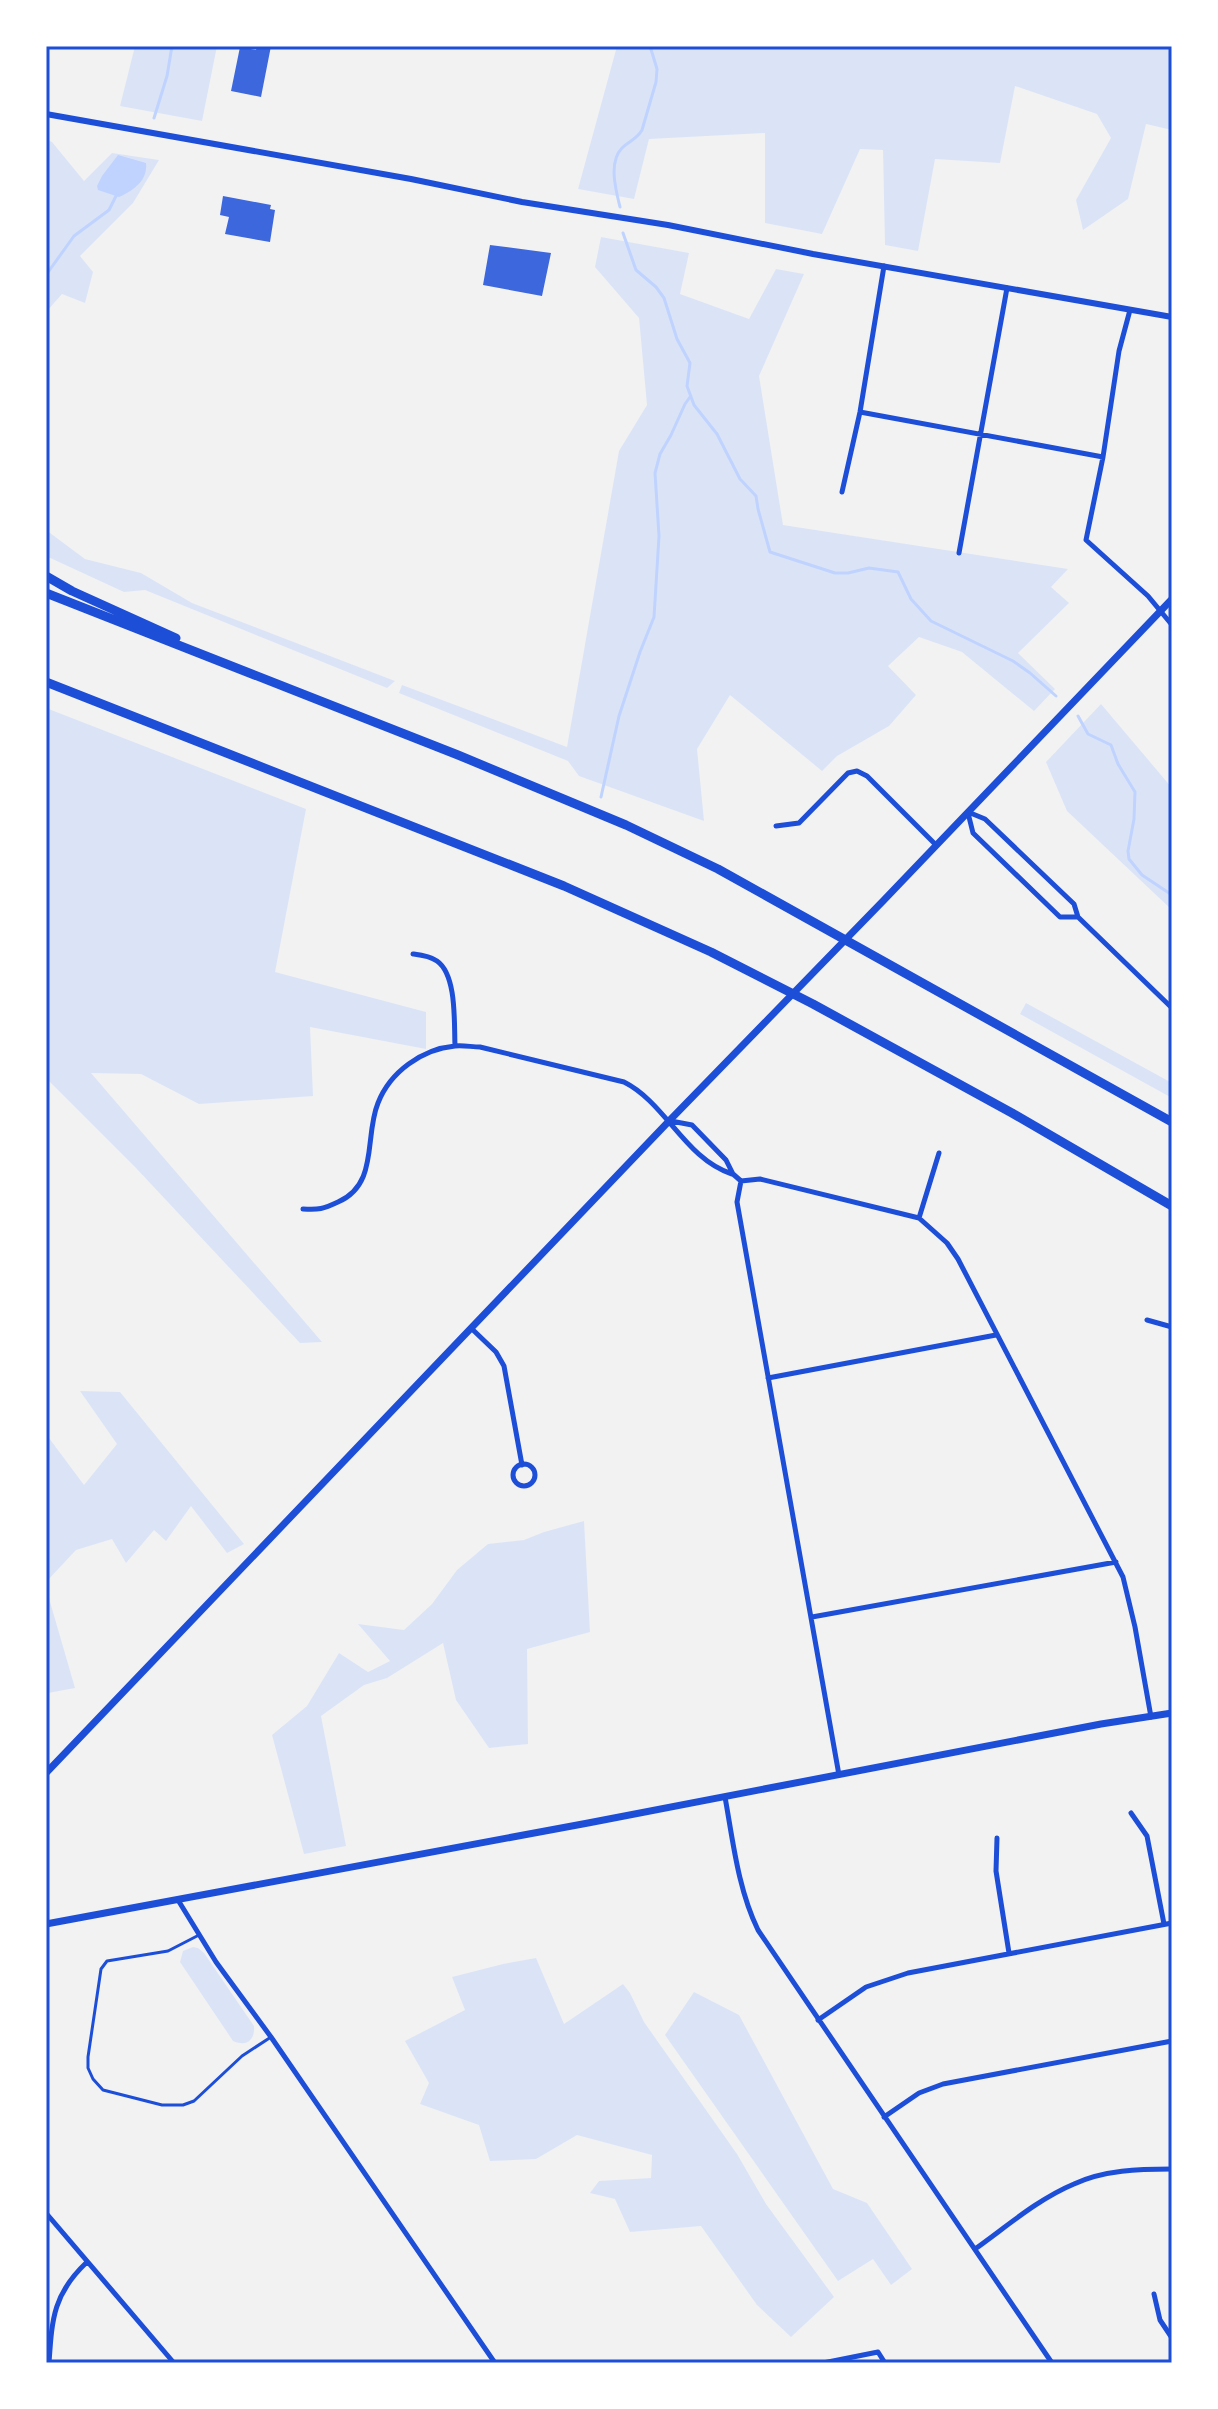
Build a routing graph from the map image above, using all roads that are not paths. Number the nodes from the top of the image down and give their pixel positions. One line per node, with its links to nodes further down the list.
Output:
1 (46, 114): 2 (street)
2 (884, 266): 3 (street); 6 (street)
3 (1007, 288): 4 (street); 7 (street)
4 (1130, 310): 5 (street); 8 (street)
5 (1172, 317)
6 (860, 412): 7 (street); 9 (street)
7 (980, 434): 8 (street); 10 (street)
8 (1103, 457): 14 (street)
9 (842, 492)
10 (959, 553)
11 (46, 576): 16 (highway)
12 (46, 593): 16 (highway)
13 (1172, 599): 14 (main road)
14 (1159, 612): 15 (street); 18 (main road)
15 (1172, 625)
16 (251, 673): 26 (highway)
17 (46, 682): 30 (highway)
18 (968, 812): 20 (main road); 21 (street); 21 (street)
19 (776, 826): 20 (street)
20 (936, 845): 25 (main road)
21 (1078, 917): 23 (street)
22 (413, 954): 24 (street)
23 (1172, 1008)
24 (455, 1046): 25 (street); 31 (street)
25 (670, 1120): 28 (street); 28 (street); 35 (main road)
26 (1172, 1122)
27 (939, 1153): 32 (street)
28 (733, 1174): 29 (street)
29 (741, 1181): 32 (street); 37 (street)
30 (1172, 1206)
31 (303, 1209)
32 (919, 1218): 36 (street)
33 (1147, 1320): 34 (street)
34 (1172, 1327)
35 (472, 1329): 38 (street); 43 (main road)
36 (996, 1335): 37 (street); 39 (street)
37 (768, 1378): 40 (street)
38 (522, 1465): 38 (street)
39 (1116, 1562): 40 (street); 42 (street)
40 (812, 1617): 44 (street)
41 (1172, 1713): 42 (main road)
42 (1151, 1717): 44 (main road)
43 (46, 1773)
44 (839, 1775): 45 (main road)
45 (725, 1797): 48 (main road); 54 (street)
46 (1131, 1813): 51 (street)
47 (997, 1838): 53 (street)
48 (178, 1900): 50 (main road); 52 (street)
49 (1172, 1923): 51 (street)
50 (46, 1924)
51 (1164, 1924): 53 (street)
52 (199, 1935): 55 (street); 55 (lane)
53 (1009, 1953): 54 (street)
54 (818, 2020): 57 (street)
55 (271, 2037): 66 (street)
56 (1172, 2041): 57 (street)
57 (884, 2117): 60 (street)
58 (1172, 2169): 60 (street)
59 (46, 2213): 61 (street)
60 (975, 2249): 69 (street)
61 (87, 2262): 64 (street); 65 (street)
62 (1154, 2294): 63 (street)
63 (1172, 2338)
64 (49, 2363)
65 (174, 2363)
66 (495, 2363)
67 (823, 2363): 68 (street)
68 (885, 2363)
69 (1052, 2363)

